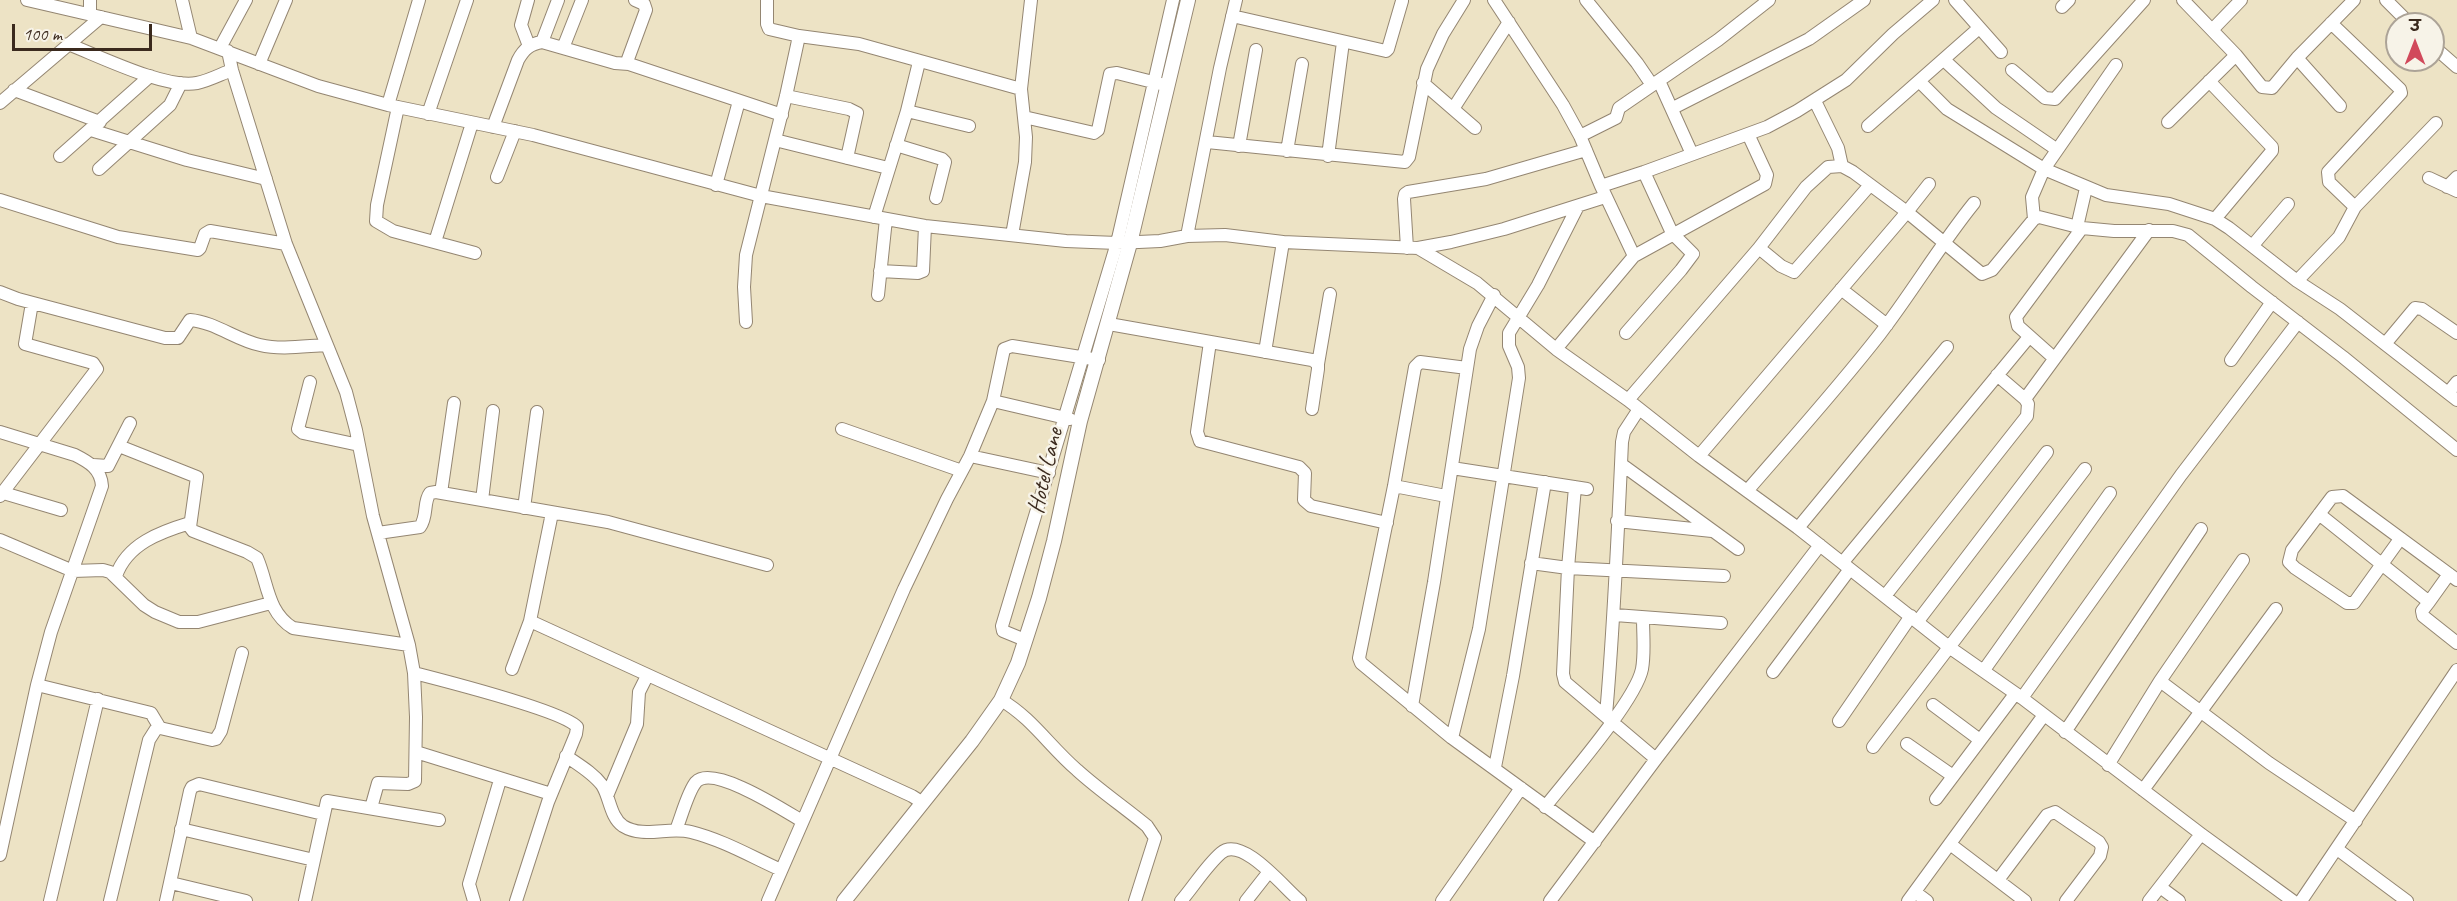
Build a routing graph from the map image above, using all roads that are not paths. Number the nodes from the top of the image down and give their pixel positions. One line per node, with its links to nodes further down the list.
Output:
1 (27, 0): 31 (street)
2 (90, 0): 31 (street)
3 (182, 0): 38 (street)
4 (246, 0): 44 (street)
5 (286, 0): 52 (street)
6 (419, 0): 72 (street)
7 (467, 0): 77 (street)
8 (528, 0): 42 (street)
9 (558, 0): 39 (street)
10 (582, 0): 43 (street)
11 (634, 0): 53 (street)
12 (767, 0): 37 (street)
13 (1031, 0): 66 (street)
14 (1173, 0): 65 (street)
15 (1188, 0): 65 (street, Hotel Lane)
16 (1236, 0): 32 (street)
17 (1464, 0): 63 (street)
18 (1494, 0): 33 (street)
19 (1586, 0): 64 (street)
20 (1769, 0): 64 (street)
21 (1864, 0): 75 (street)
22 (1933, 0): 70 (street)
23 (1955, 0): 35 (street)
24 (2144, 0): 58 (street)
25 (2183, 0): 36 (street)
26 (2240, 0): 36 (street)
27 (2354, 0): 34 (street)
28 (2386, 0): 30 (street)
29 (1402, 1): 40 (street)
30 (2398, 12)
31 (95, 16): 38 (street); 41 (street)
32 (1232, 16): 40 (street); 92 (street)
33 (1509, 22): 74 (street); 90 (street)
34 (2331, 23): 49 (street); 124 (street)
35 (1979, 28): 46 (street); 50 (street)
36 (2213, 29): 47 (street)
37 (799, 36): 51 (street); 68 (street)
38 (191, 39): 44 (street)
39 (542, 42): 42 (street); 43 (street)
40 (1343, 42): 101 (street)
41 (68, 44): 59 (street); 67 (street)
42 (529, 46): 86 (street)
43 (563, 48): 53 (street)
44 (224, 49): 52 (street); 57 (street)
45 (1256, 50): 95 (street)
46 (2001, 52)
47 (2236, 55): 49 (street); 61 (street)
48 (2445, 57): 56 (street)
49 (2297, 58): 73 (street)
50 (1944, 60): 60 (street); 96 (street)
51 (918, 62): 66 (street); 76 (street)
52 (259, 64): 72 (street)
53 (629, 64): 69 (street)
54 (1302, 64): 98 (street)
55 (2116, 65): 96 (street)
56 (2457, 68)
57 (232, 70): 62 (street); 111 (street)
58 (2012, 70)
59 (150, 76): 62 (street); 83 (street)
60 (1919, 81): 85 (street); 106 (street)
61 (2209, 81): 80 (street); 129 (street)
62 (181, 83): 93 (street)
63 (1423, 83): 74 (street); 101 (street)
64 (1656, 83): 75 (street); 90 (street)
65 (1161, 84): 79 (street); 139 (street, Hotel Lane)
66 (1021, 89): 79 (street)
67 (14, 90): 71 (street); 83 (street)
68 (786, 96): 78 (street); 102 (street)
69 (740, 101): 78 (street); 113 (street)
70 (1815, 101): 89 (street); 103 (street)
71 (0, 103)
72 (393, 106): 77 (street); 137 (street)
73 (2340, 106)
74 (1453, 108): 87 (street)
75 (1673, 108): 99 (street)
76 (907, 111): 84 (street); 94 (street)
77 (428, 114): 81 (street)
78 (782, 115): 91 (street)
79 (1024, 117): 134 (street)
80 (2168, 122)
81 (472, 123): 86 (street); 137 (street)
82 (2436, 123): 124 (street)
83 (95, 126): 93 (street); 100 (street)
84 (969, 126)
85 (1868, 126)
86 (493, 127): 88 (street)
87 (1475, 128)
88 (515, 131): 108 (street); 113 (street)
89 (1748, 134): 99 (street); 133 (street)
90 (1580, 136): 97 (street)
91 (775, 140): 102 (street); 118 (street)
92 (1207, 142): 95 (street); 135 (street)
93 (128, 143): 105 (street); 111 (street)
94 (896, 145): 104 (street); 119 (street)
95 (1239, 146): 98 (street)
96 (2056, 149): 106 (street)
97 (1586, 150): 117 (street); 142 (street)
98 (1287, 151): 101 (street)
99 (1692, 153): 107 (street)
100 (60, 156)
101 (1329, 156)
102 (847, 158): 104 (street)
103 (1842, 166): 114 (street); 143 (street)
104 (888, 168): 126 (street)
105 (99, 169)
106 (2044, 169): 115 (street); 128 (street)
107 (1644, 172): 117 (street); 133 (street)
108 (497, 177)
109 (2457, 177): 116 (street)
110 (2429, 178): 116 (street)
111 (266, 179): 140 (street)
112 (1929, 184): 125 (street)
113 (716, 185): 118 (street)
114 (1870, 185): 125 (street); 143 (street)
115 (2086, 188): 129 (street); 131 (street)
116 (2452, 189)
117 (1603, 191): 123 (street); 145 (street)
118 (761, 196): 126 (street); 156 (street)
119 (936, 198)
120 (0, 200): 140 (street)
121 (1974, 203): 136 (street)
122 (2288, 204): 141 (street)
123 (1578, 206): 142 (street); 155 (street)
124 (2355, 207): 147 (street)
125 (1907, 212): 136 (street); 148 (street)
126 (873, 217): 127 (street)
127 (886, 219): 130 (street); 146 (street)
128 (2034, 219): 131 (street); 136 (street)
129 (2215, 219): 141 (street)
130 (926, 226): 134 (street); 146 (street)
131 (2079, 227): 132 (street); 162 (street)
132 (2149, 230): 153 (street); 170 (street)
133 (1672, 233): 145 (street); 160 (street)
134 (1012, 235): 139 (street)
135 (1187, 236): 138 (street); 139 (street)
136 (1944, 241): 159 (street)
137 (435, 242): 144 (street)
138 (1283, 242): 142 (street); 168 (street)
139 (1124, 243): 158 (street, Hotel Lane); 169 (street)
140 (286, 244): 165 (street)
141 (2253, 245): 147 (street)
142 (1412, 248): 152 (street)
143 (1759, 248): 179 (street)
144 (475, 253)
145 (1634, 256): 167 (street)
146 (880, 271): 151 (street)
147 (2297, 280): 164 (street)
148 (1841, 289): 159 (street); 196 (street)
149 (0, 292): 154 (street)
150 (1330, 294): 172 (street)
151 (878, 295)
152 (1494, 295): 155 (street); 173 (street)
153 (2272, 302): 157 (street); 171 (street)
154 (32, 303): 165 (street); 190 (street)
155 (1518, 318): 167 (street); 203 (street)
156 (746, 322)
157 (2298, 322): 193 (street); 260 (street)
158 (1108, 324): 163 (street); 169 (street, Hotel Lane)
159 (1887, 325): 206 (street)
160 (1626, 333)
161 (2457, 333): 164 (street)
162 (2029, 337): 170 (street); 174 (street)
163 (1210, 342): 168 (street); 218 (street)
164 (2385, 344): 177 (street)
165 (326, 345): 191 (street)
166 (1947, 347): 219 (street)
167 (1556, 350): 179 (street)
168 (1265, 352): 172 (street)
169 (1090, 358): 180 (street); 186 (street, Hotel Lane)
170 (2054, 358): 178 (street)
171 (2231, 360)
172 (1318, 364): 182 (street)
173 (1467, 368): 199 (street); 205 (street)
174 (1997, 375): 178 (street); 231 (street)
175 (309, 382): 191 (street)
176 (2457, 382): 177 (street)
177 (2453, 396)
178 (2025, 399): 238 (street)
179 (1628, 400): 183 (street)
180 (993, 401): 186 (street); 195 (street)
181 (454, 403): 208 (street)
182 (1312, 409)
183 (1639, 409): 196 (street); 197 (street)
184 (493, 411): 211 (street)
185 (537, 412): 212 (street)
186 (1073, 420): 202 (street); 247 (street, Hotel Lane)
187 (130, 423): 192 (street)
188 (842, 429): 201 (street)
189 (0, 432): 190 (street)
190 (38, 444): 198 (street); 207 (street)
191 (359, 445): 222 (street)
192 (119, 446): 198 (street); 217 (street)
193 (2457, 450)
194 (2047, 452): 244 (street)
195 (970, 456): 201 (street); 202 (street)
196 (1699, 456): 206 (street)
197 (1621, 464): 216 (street); 221 (street)
198 (93, 465): 234 (street)
199 (1452, 468): 203 (street); 210 (street)
200 (2085, 469): 250 (street)
201 (962, 471): 277 (street)
202 (1049, 473): 247 (street)
203 (1503, 476): 204 (street); 271 (street)
204 (1545, 482): 228 (street); 232 (street)
205 (1394, 486): 210 (street); 218 (street)
206 (1747, 491): 219 (street)
207 (1, 493): 213 (street)
208 (441, 493): 211 (street); 222 (street)
209 (2110, 493): 253 (street)
210 (1446, 496): 264 (street)
211 (482, 500): 212 (street)
212 (524, 508): 214 (street)
213 (61, 510)
214 (552, 513): 229 (street); 245 (street)
215 (2319, 514): 223 (street); 230 (street); 230 (street)
216 (1617, 521): 221 (street); 233 (street)
217 (189, 523): 235 (street); 240 (street)
218 (1387, 523): 264 (street)
219 (1798, 528): 225 (street)
220 (2201, 529): 270 (street)
221 (1713, 531): 226 (street)
222 (378, 533): 249 (street)
223 (2400, 539): 230 (street); 237 (street)
224 (0, 540): 234 (street)
225 (1820, 545): 231 (street); 278 (street)
226 (1737, 549)
227 (2243, 560): 258 (street)
228 (1531, 564): 232 (street); 280 (street)
229 (767, 565)
230 (2382, 565): 239 (street)
231 (1847, 566): 238 (street); 255 (street)
232 (1568, 568): 233 (street); 267 (street)
233 (1615, 570): 236 (street); 242 (street)
234 (73, 571): 235 (street); 259 (street)
235 (116, 576): 240 (street)
236 (1724, 576)
237 (2453, 577): 239 (street)
238 (1885, 596): 244 (street)
239 (2429, 602): 248 (street)
240 (271, 603): 249 (street)
241 (2276, 609): 265 (street)
242 (1615, 615): 243 (street); 267 (street)
243 (1643, 618): 246 (street); 267 (street)
244 (1915, 619): 250 (street); 268 (street)
245 (530, 621): 252 (street); 257 (street)
246 (1721, 623)
247 (1017, 637): 262 (street, Hotel Lane)
248 (2457, 643)
249 (409, 645): 256 (street)
250 (1949, 647): 253 (street); 274 (street)
251 (242, 653): 269 (street)
252 (512, 669)
253 (1984, 670): 260 (street)
254 (2457, 670): 294 (street)
255 (1773, 672)
256 (414, 673): 275 (street); 276 (street)
257 (647, 676): 277 (street); 286 (street)
258 (2160, 681): 265 (street); 279 (street)
259 (37, 685): 261 (street); 301 (street)
260 (2018, 696): 266 (street); 272 (street)
261 (98, 699): 269 (street); 309 (street)
262 (1001, 700): 287 (street, Hotel Lane); 318 (street)
263 (1934, 705): 272 (street)
264 (1412, 706): 271 (street)
265 (2201, 710): 284 (street); 294 (street)
266 (2044, 715): 270 (street); 299 (street)
267 (1609, 718): 278 (street); 289 (street)
268 (1839, 721)
269 (160, 728): 310 (street)
270 (2065, 732): 279 (street)
271 (1452, 738): 280 (street)
272 (1980, 740): 281 (street)
273 (1906, 744): 281 (street)
274 (1873, 747)
275 (416, 752): 282 (street); 290 (street)
276 (566, 756): 285 (street); 286 (street)
277 (830, 758): 287 (street); 293 (street)
278 (1656, 759): 298 (street)
279 (2108, 765): 284 (street)
280 (1495, 767): 283 (street)
281 (1953, 776): 288 (street)
282 (500, 780): 285 (street); 314 (street)
283 (1521, 788): 289 (street); 322 (street)
284 (2143, 790): 297 (street)
285 (551, 794): 315 (street)
286 (607, 796): 296 (street)
287 (917, 799): 317 (street, Hotel Lane)
288 (1936, 799)
289 (1545, 807): 298 (street)
290 (371, 808): 291 (street); 292 (street)
291 (323, 814): 295 (street); 302 (street)
292 (439, 820)
293 (802, 820): 296 (street); 303 (street)
294 (2356, 821): 300 (street)
295 (182, 829): 302 (street); 306 (street)
296 (676, 830): 303 (street)
297 (2201, 834): 307 (street); 329 (street)
298 (1595, 842): 323 (street)
299 (1950, 844): 305 (street); 308 (street)
300 (2337, 849): 330 (street); 331 (street)
301 (0, 855)
302 (314, 860): 313 (street)
303 (781, 870): 316 (street)
304 (1268, 873): 319 (street); 320 (street); 321 (street)
305 (1998, 880): 325 (street); 326 (street)
306 (171, 883): 311 (street); 312 (street)
307 (2160, 887): 327 (street); 328 (street)
308 (1912, 896): 324 (street)
309 (50, 901)
310 (110, 901)
311 (166, 901)
312 (246, 901)
313 (305, 901)
314 (474, 901)
315 (516, 901)
316 (768, 901)
317 (844, 901)
318 (1135, 901)
319 (1181, 901)
320 (1246, 901)
321 (1300, 901)
322 (1442, 901)
323 (1550, 901)
324 (1927, 901)
325 (2025, 901)
326 (2066, 901)
327 (2149, 901)
328 (2178, 901)
329 (2293, 901)
330 (2301, 901)
331 (2407, 901)

